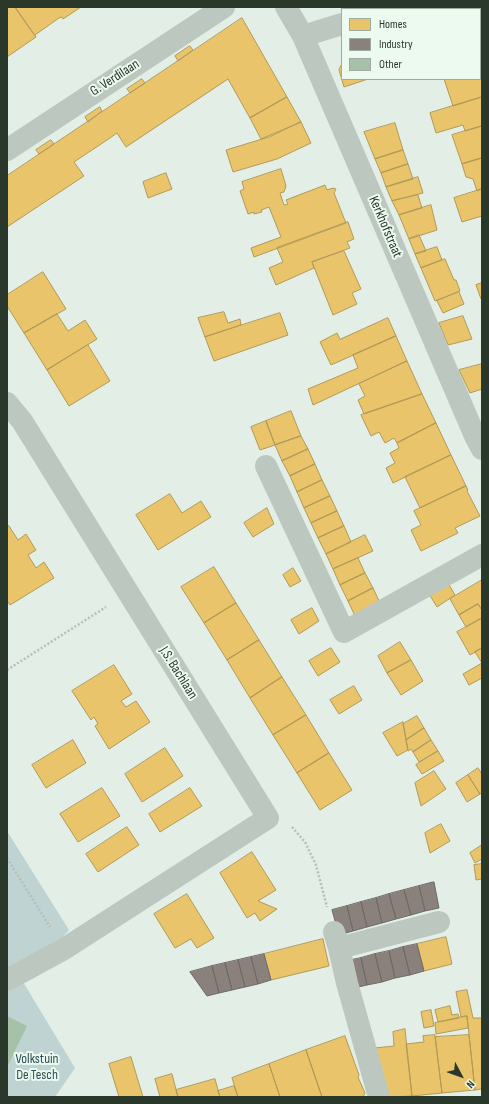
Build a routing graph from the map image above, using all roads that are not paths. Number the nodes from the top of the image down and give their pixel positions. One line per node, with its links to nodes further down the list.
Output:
1 (224, 7): 5 (street, G. Verdilaan)
2 (286, 7): 4 (street, Kerkhofstraat)
3 (341, 24): 4 (street)
4 (303, 36): 7 (street, Kerkhofstraat)
5 (7, 150)
6 (7, 403): 11 (street, J.S. Bachlaan)
7 (482, 449)
8 (266, 466): 9 (street)
9 (482, 555)
10 (440, 922): 12 (street)
11 (7, 980)
12 (379, 1097)

